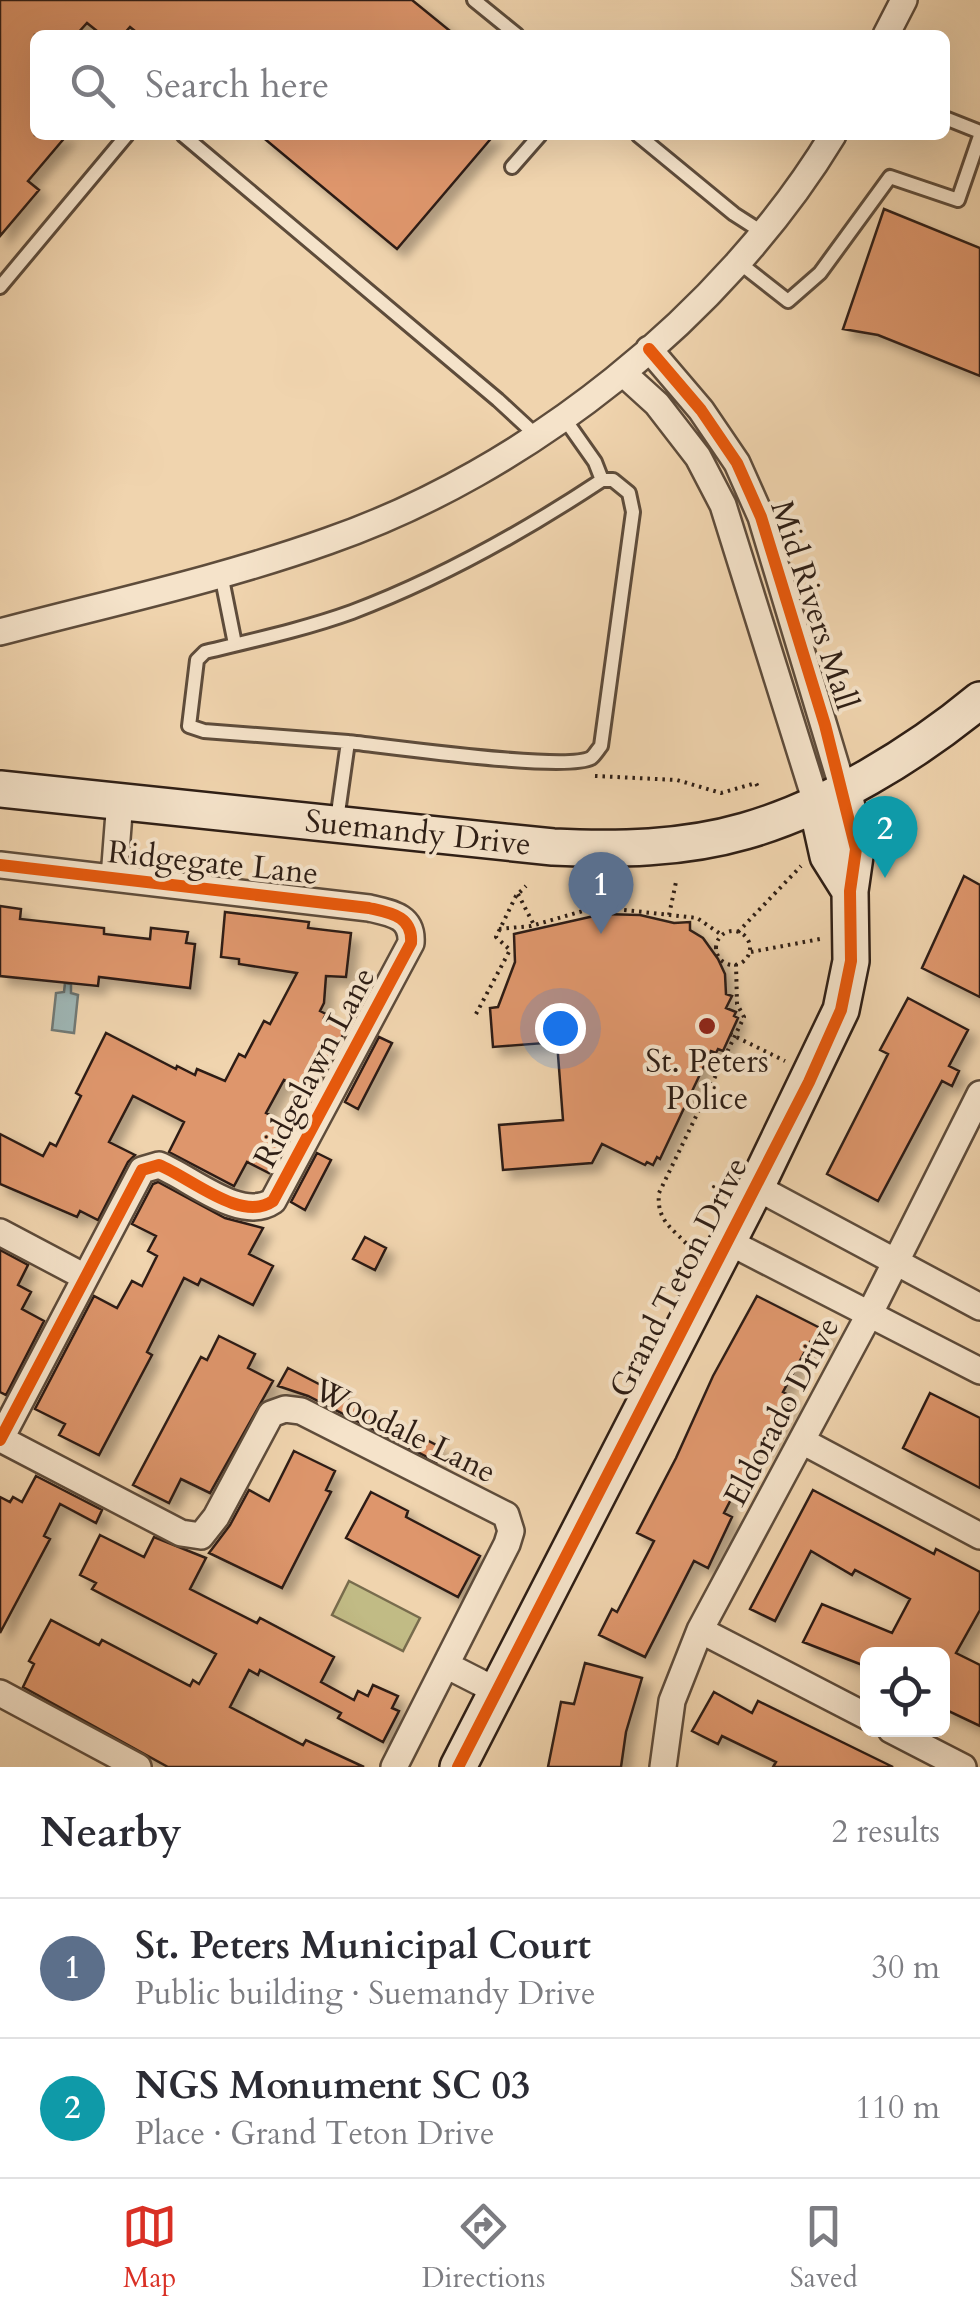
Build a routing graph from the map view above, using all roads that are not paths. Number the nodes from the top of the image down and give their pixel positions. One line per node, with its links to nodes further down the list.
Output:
1 (474, 0): 3 (lane)
2 (904, 0): 4 (street)
3 (511, 30)
4 (889, 30)
5 (950, 120): 6 (lane)
6 (980, 134): 14 (lane)
7 (123, 140): 15 (lane)
8 (189, 140): 19 (lane)
9 (536, 140): 12 (lane)
10 (644, 140): 13 (lane)
11 (829, 140): 13 (street)
12 (512, 167)
13 (762, 232): 14 (street)
14 (736, 261): 16 (street)
15 (0, 288)
16 (649, 348): 17 (street); 27 (street, Mid Rivers Mall)
17 (624, 374): 18 (street); 27 (street, Mid Rivers Mall)
18 (564, 418): 19 (street); 20 (lane)
19 (536, 436): 21 (street)
20 (602, 480): 23 (lane); 25 (lane)
21 (221, 574): 22 (street); 23 (lane)
22 (0, 632)
23 (235, 644): 25 (lane)
24 (980, 700): 27 (street, Suemandy Drive)
25 (348, 742): 29 (lane)
26 (0, 790): 28 (street, Suemandy Drive)
27 (830, 796): 29 (street, Suemandy Drive); 34 (street, Grand Teton Drive)
28 (120, 800): 29 (street, Suemandy Drive); 31 (street, Ridgegate Lane)
29 (336, 823)
30 (0, 866): 31 (street, Ridgegate Lane)
31 (114, 878): 32 (street, Ridgegate Lane)
32 (412, 930): 38 (street, Ridgelawn Lane)
33 (980, 1094): 37 (street, Eldorado Drive)
34 (756, 1187): 36 (street, Grand Teton Drive); 37 (street)
35 (0, 1232): 38 (street)
36 (728, 1240): 40 (street); 47 (street, Grand Teton Drive)
37 (895, 1261): 39 (street); 40 (street, Eldorado Drive)
38 (85, 1277): 42 (street, Ridgelawn Lane)
39 (980, 1306)
40 (870, 1313): 41 (street); 43 (street, Eldorado Drive)
41 (980, 1370)
42 (0, 1440): 46 (street, Woodale Lane)
43 (802, 1441): 44 (street); 45 (street, Eldorado Drive)
44 (980, 1536)
45 (700, 1630): 49 (street); 54 (street, Eldorado Drive)
46 (446, 1665): 47 (street); 52 (street)
47 (497, 1690): 53 (street, Grand Teton Drive)
48 (0, 1693): 51 (street)
49 (860, 1713)
50 (905, 1737): 55 (street)
51 (138, 1767)
52 (394, 1767)
53 (458, 1767)
54 (663, 1767)
55 (963, 1767)

